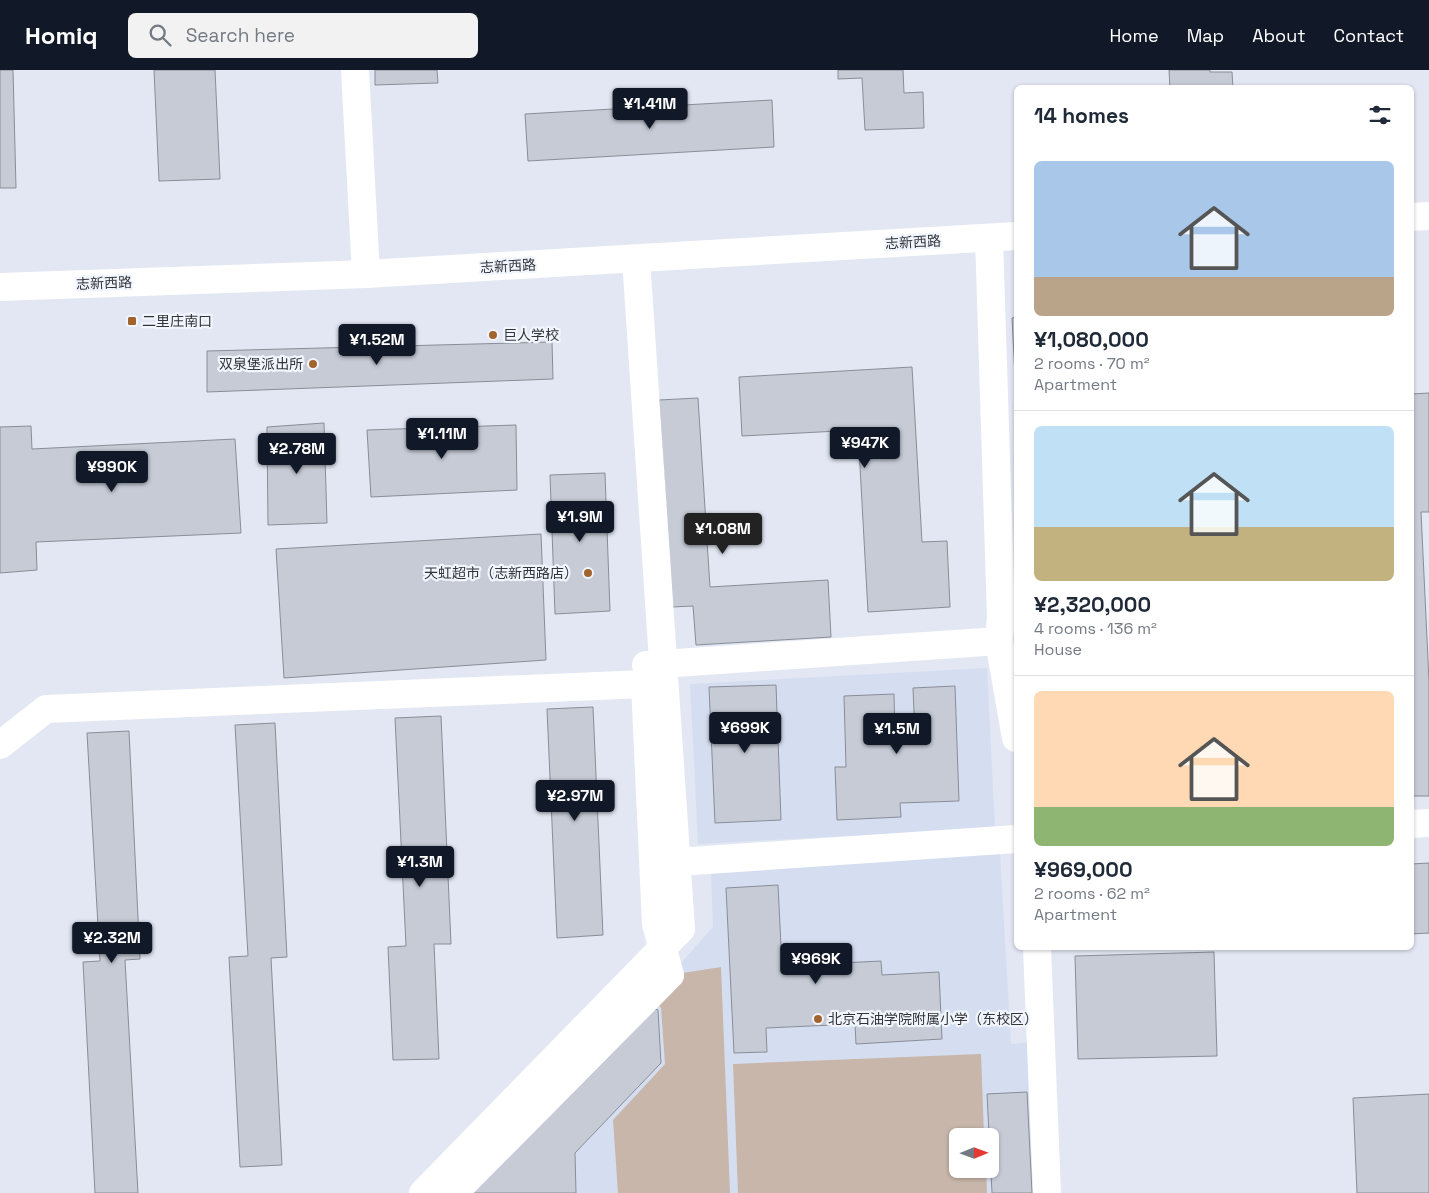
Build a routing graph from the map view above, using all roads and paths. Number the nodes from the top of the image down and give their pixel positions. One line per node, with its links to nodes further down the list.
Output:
1 (354, 70): 7 (street)
2 (1429, 216): 3 (street)
3 (1414, 217)
4 (1014, 236): 5 (street, 志新西路)
5 (989, 238): 6 (street, 志新西路); 9 (street)
6 (636, 258): 7 (street, 志新西路); 10 (street)
7 (366, 274): 8 (street, 志新西路)
8 (0, 287)
9 (999, 641): 10 (street); 12 (street)
10 (663, 663): 11 (street); 17 (street)
11 (159, 700)
12 (1014, 727)
13 (0, 745): 18 (street)
14 (1429, 823): 15 (street)
15 (1414, 824)
16 (1014, 838): 17 (street)
17 (677, 862): 18 (street)
18 (663, 948): 20 (street); 21 (street)
19 (1037, 950): 22 (street)
20 (423, 1193)
21 (454, 1193)
22 (1046, 1193)

